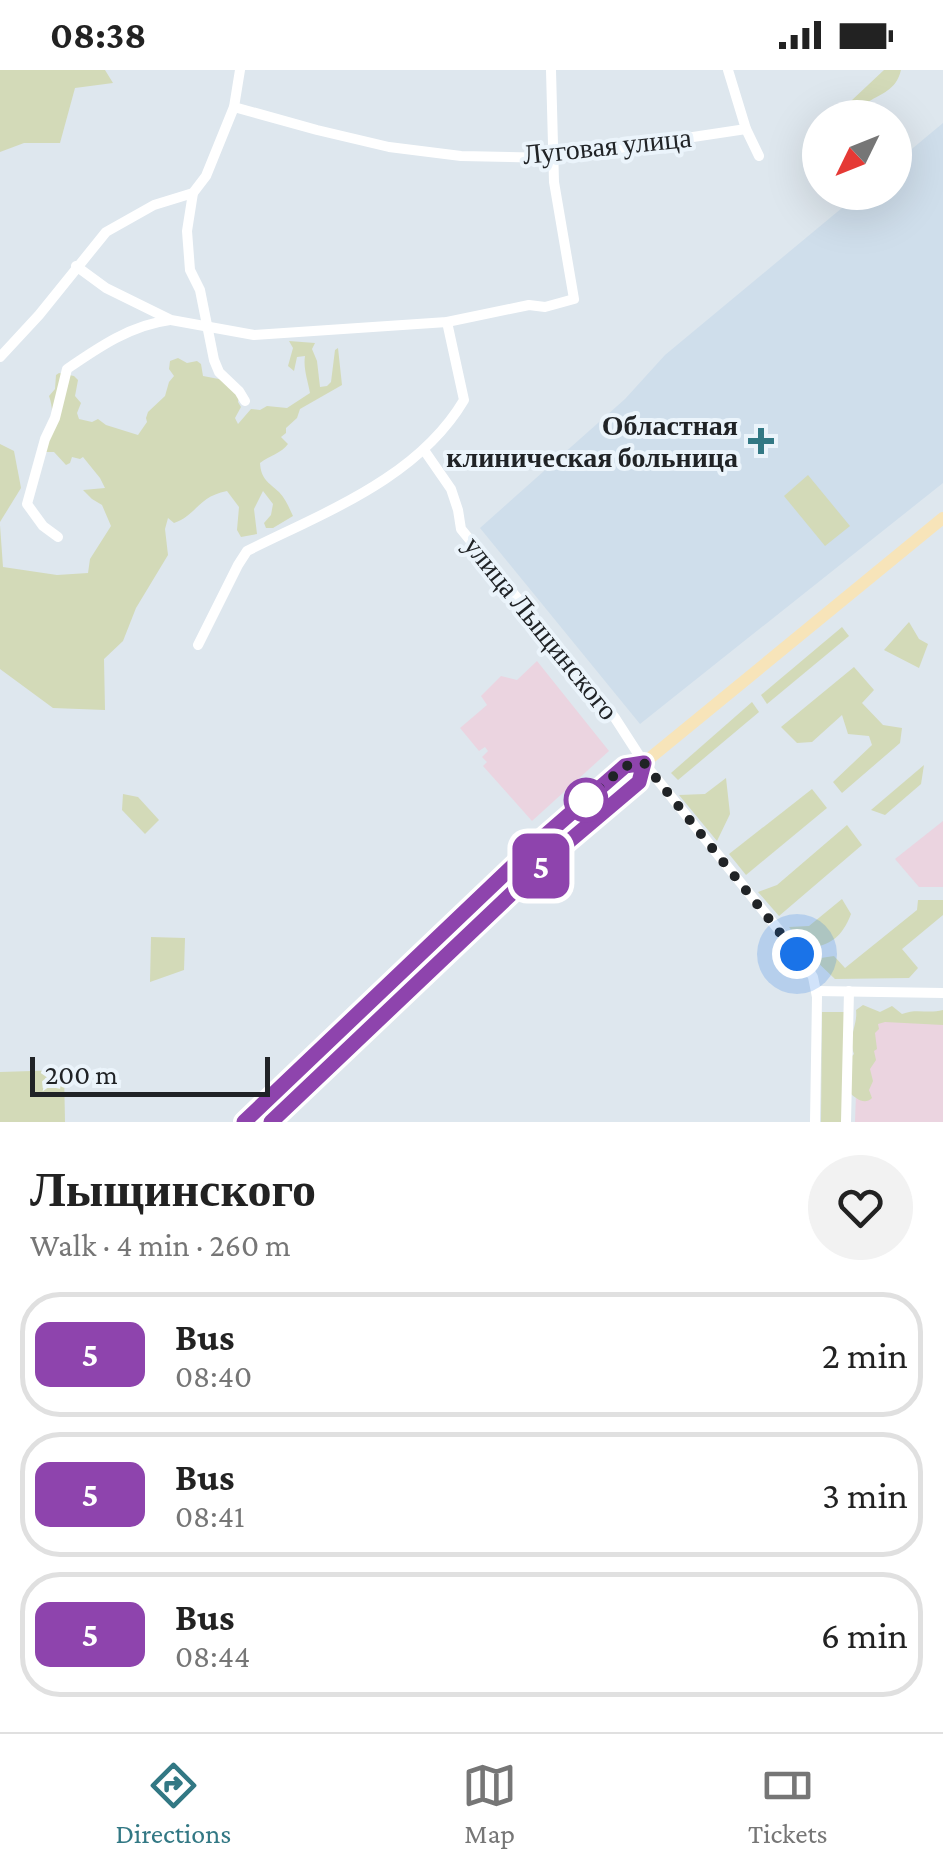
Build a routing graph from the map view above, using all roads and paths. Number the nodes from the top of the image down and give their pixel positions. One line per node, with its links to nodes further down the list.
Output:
1 (240, 70): 4 (street)
2 (551, 70): 7 (street)
3 (728, 70): 5 (street)
4 (234, 107): 7 (street, Луговая улица); 8 (street)
5 (746, 129): 6 (street); 7 (street, Луговая улица)
6 (759, 156)
7 (554, 158): 11 (street)
8 (193, 193): 9 (street); 12 (street)
9 (76, 266): 10 (street); 13 (street)
10 (171, 320): 12 (street); 17 (street)
11 (448, 322): 12 (street); 15 (street)
12 (208, 326): 14 (street)
13 (0, 357)
14 (244, 401)
15 (424, 450): 18 (street); 19 (street, улица Лыщинского)
16 (943, 518): 19 (main road)
17 (58, 537)
18 (198, 645)
19 (644, 763): 20 (street, улица Лыщинского); 23 (main road); 24 (main road)
20 (816, 991): 21 (street); 25 (street)
21 (848, 991): 22 (street); 26 (street)
22 (943, 993)
23 (244, 1122)
24 (271, 1122)
25 (815, 1122)
26 (846, 1122)

